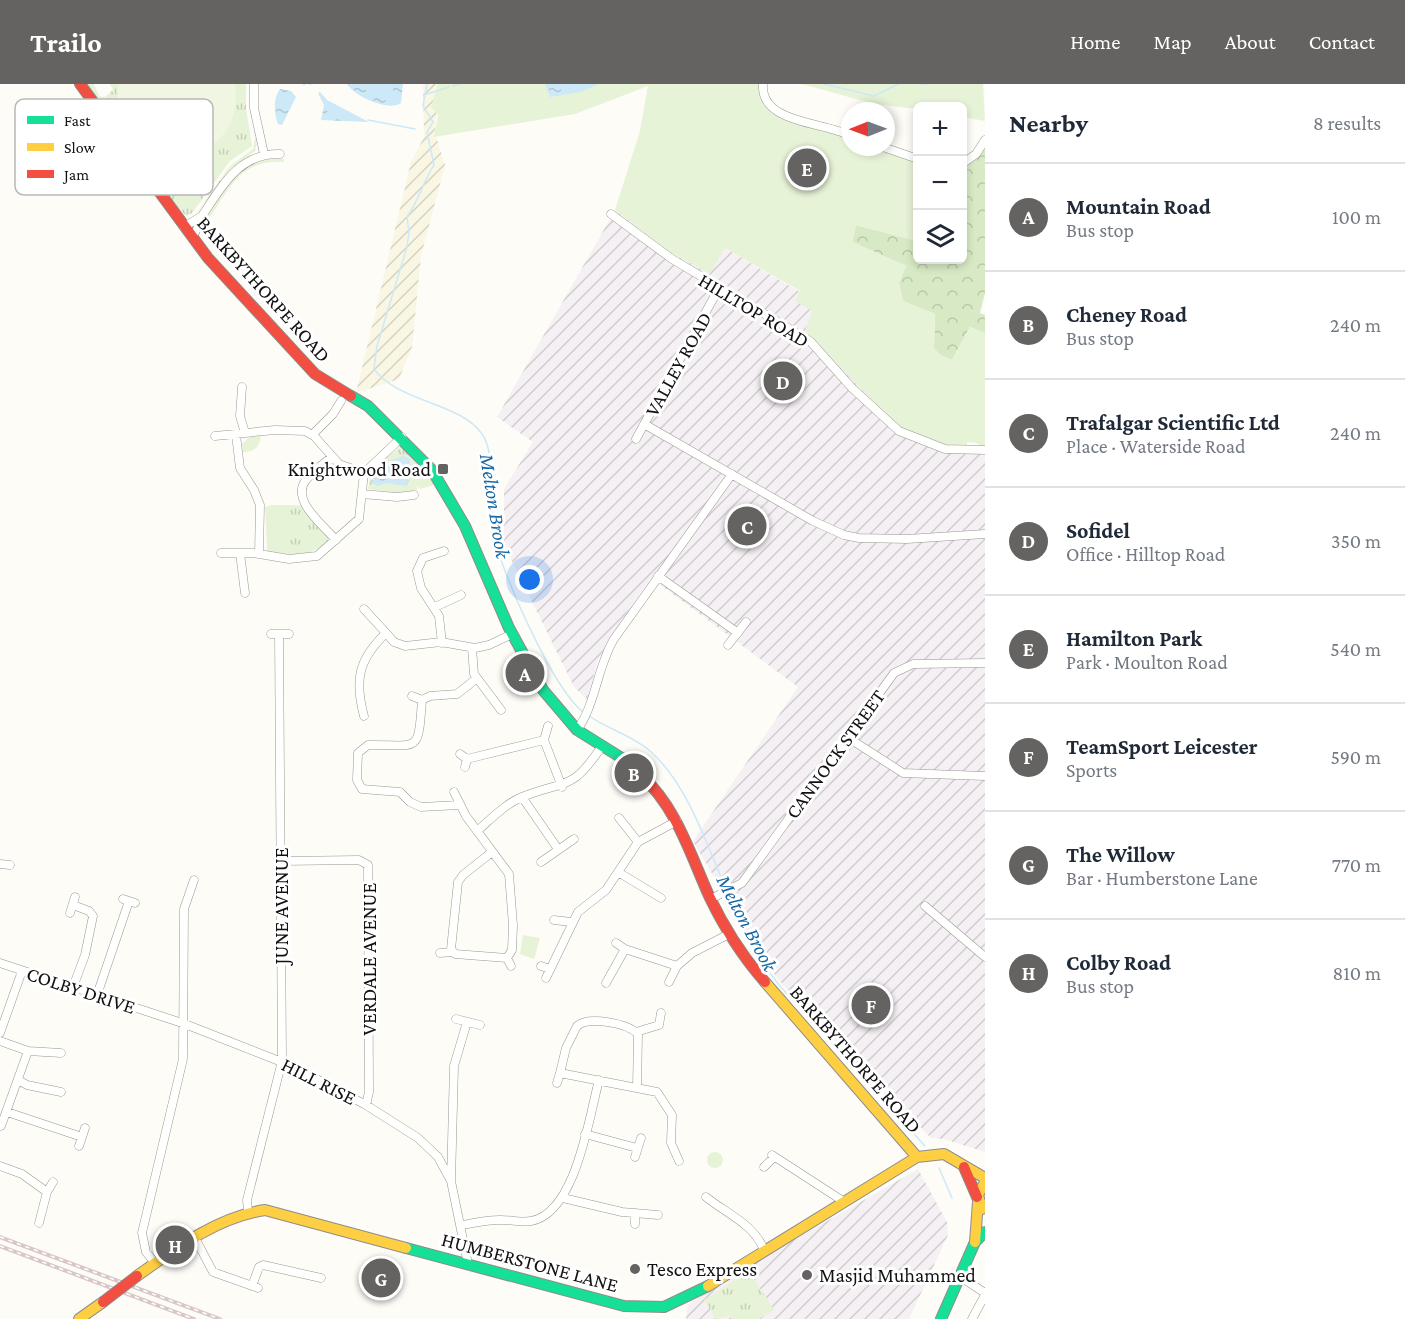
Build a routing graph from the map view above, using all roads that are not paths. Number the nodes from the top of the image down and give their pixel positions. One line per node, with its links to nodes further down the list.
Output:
1 (80, 84): 4 (main road, BARKBYTHORPE ROAD)
2 (254, 84): 8 (street)
3 (763, 84): 5 (street)
4 (90, 99)
5 (841, 133)
6 (985, 140): 11 (street)
7 (895, 151): 10 (street)
8 (264, 154): 9 (street); 14 (street)
9 (280, 154)
10 (913, 157)
11 (967, 161)
12 (160, 195): 15 (main road, BARKBYTHORPE ROAD)
13 (611, 214): 17 (street, HILLTOP ROAD)
14 (202, 216): 15 (street); 16 (street)
15 (184, 227): 16 (main road, BARKBYTHORPE ROAD)
16 (192, 237): 25 (main road, BARKBYTHORPE ROAD)
17 (719, 288): 20 (street, VALLEY ROAD); 27 (street, HILLTOP ROAD)
18 (242, 388): 21 (street)
19 (341, 401): 23 (street)
20 (644, 424): 26 (street, VALLEY ROAD); 30 (street)
21 (245, 433): 22 (street); 23 (street)
22 (236, 435): 24 (street); 38 (street)
23 (312, 435): 28 (street)
24 (215, 436)
25 (402, 437): 29 (street); 48 (main road, BARKBYTHORPE ROAD)
26 (636, 439)
27 (985, 450)
28 (332, 457): 29 (street); 34 (street)
29 (364, 473): 31 (street)
30 (732, 474): 33 (street); 39 (street)
31 (362, 494): 32 (street); 34 (street)
32 (410, 498)
33 (985, 534)
34 (336, 540): 38 (street)
35 (444, 551): 42 (street)
36 (221, 553): 37 (street)
37 (240, 553): 38 (street); 40 (street)
38 (259, 554)
39 (658, 576): 46 (street); 59 (street)
40 (242, 589)
41 (462, 594): 42 (street)
42 (435, 607): 49 (street)
43 (366, 614): 45 (street)
44 (746, 622): 46 (street)
45 (386, 633): 49 (street); 57 (street)
46 (738, 633): 50 (street)
47 (289, 634): 76 (street, JUNE AVENUE)
48 (512, 634): 51 (street); 59 (main road, BARKBYTHORPE ROAD)
49 (442, 643): 51 (street)
50 (728, 645)
51 (472, 648): 53 (street)
52 (985, 663): 60 (street, CANNOCK STREET)
53 (476, 679): 55 (street); 56 (street)
54 (412, 696): 55 (street)
55 (422, 700): 68 (street)
56 (501, 710)
57 (364, 716)
58 (548, 726): 61 (street)
59 (580, 726): 62 (main road, BARKBYTHORPE ROAD)
60 (847, 737): 64 (street); 85 (street, CANNOCK STREET)
61 (544, 740): 63 (street); 65 (street)
62 (603, 746): 65 (street); 70 (main road, BARKBYTHORPE ROAD)
63 (464, 760)
64 (985, 776)
65 (562, 787): 67 (street)
66 (454, 792): 68 (street)
67 (522, 797): 71 (street); 74 (street)
68 (459, 805): 71 (street)
69 (619, 818): 73 (street)
70 (677, 821): 73 (street); 85 (main road, BARKBYTHORPE ROAD)
71 (477, 831): 75 (street)
72 (574, 839): 74 (street)
73 (638, 842): 80 (street)
74 (558, 849): 77 (street)
75 (492, 852): 94 (street); 97 (street)
76 (281, 861): 121 (street, JUNE AVENUE); 129 (street, VERDALE AVENUE)
77 (541, 862)
78 (0, 864): 79 (street)
79 (10, 865)
80 (618, 872): 83 (street); 90 (street)
81 (194, 880): 82 (street)
82 (188, 892): 84 (street); 113 (street)
83 (659, 893)
84 (197, 895)
85 (711, 899): 91 (main road, BARKBYTHORPE ROAD)
86 (129, 901): 108 (street)
87 (73, 905): 107 (street)
88 (925, 906): 96 (street)
89 (554, 920): 90 (street)
90 (571, 922): 102 (street)
91 (729, 934): 101 (street); 139 (main road, BARKBYTHORPE ROAD)
92 (616, 943): 93 (street)
93 (625, 949): 101 (street); 106 (street)
94 (452, 952): 95 (street); 97 (street)
95 (440, 953)
96 (985, 957)
97 (507, 958): 99 (street)
98 (0, 963): 103 (street, COLBY DRIVE)
99 (512, 966)
100 (541, 966): 102 (street)
101 (678, 966): 105 (street)
102 (550, 969): 104 (street)
103 (22, 970): 107 (street, COLBY DRIVE); 116 (street)
104 (546, 978)
105 (669, 981)
106 (606, 983)
107 (73, 987): 108 (street, COLBY DRIVE)
108 (97, 995): 110 (street, COLBY DRIVE)
109 (661, 1013): 115 (street)
110 (161, 1017): 113 (street, HILL RISE)
111 (456, 1019): 112 (street)
112 (467, 1022): 114 (street); 137 (street)
113 (185, 1024): 121 (street, HILL RISE); 165 (street)
114 (480, 1025)
115 (636, 1032): 123 (street); 127 (street)
116 (0, 1033)
117 (0, 1041): 118 (street)
118 (28, 1051): 119 (street); 124 (street)
119 (48, 1053): 120 (street); 122 (street)
120 (61, 1053)
121 (282, 1061): 129 (street, HILL RISE); 155 (street, JUNE AVENUE)
122 (47, 1063)
123 (560, 1073): 125 (street); 126 (street)
124 (18, 1080): 128 (street); 130 (street)
125 (598, 1080): 127 (street); 133 (street)
126 (557, 1083)
127 (637, 1088): 140 (street)
128 (61, 1092)
129 (366, 1105): 138 (street, HILL RISE)
130 (7, 1112): 131 (street); 134 (street)
131 (1, 1126)
132 (86, 1128): 134 (street)
133 (585, 1134): 135 (street); 148 (street)
134 (82, 1137): 136 (street)
135 (641, 1138)
136 (79, 1146)
137 (452, 1150): 138 (street); 145 (street)
138 (438, 1157): 145 (street, HILL RISE)
139 (917, 1157): 142 (main road, HUMBERSTONE LANE); 150 (main road, HUMBERSTONE LANE)
140 (679, 1161)
141 (0, 1166): 147 (street)
142 (963, 1166): 144 (main road, HUMBERSTONE LANE); 149 (main road)
143 (764, 1167): 150 (street)
144 (985, 1180): 149 (main road)
145 (452, 1181): 160 (street)
146 (53, 1182): 147 (street)
147 (47, 1192): 154 (street)
148 (563, 1198): 156 (street); 160 (street)
149 (977, 1200): 153 (main road); 163 (main road)
150 (843, 1201): 164 (main road, HUMBERSTONE LANE)
151 (709, 1202): 164 (street)
152 (34, 1210): 154 (street)
153 (985, 1212)
154 (43, 1213): 158 (street)
155 (248, 1213): 162 (main road, HUMBERSTONE LANE); 166 (main road, HUMBERSTONE LANE)
156 (635, 1213): 157 (street); 159 (street)
157 (658, 1215)
158 (39, 1223)
159 (635, 1224)
160 (462, 1225): 166 (street)
161 (985, 1232): 163 (main road)
162 (195, 1238): 165 (main road, HUMBERSTONE LANE); 168 (street)
163 (975, 1242): 167 (main road)
164 (764, 1250): 166 (main road, HUMBERSTONE LANE)
165 (155, 1263): 170 (main road, HUMBERSTONE LANE, bridge)
166 (468, 1264)
167 (959, 1276): 169 (street); 171 (main road)
168 (321, 1278)
169 (985, 1294): 172 (street)
170 (79, 1319)
171 (941, 1319)
172 (972, 1319)

